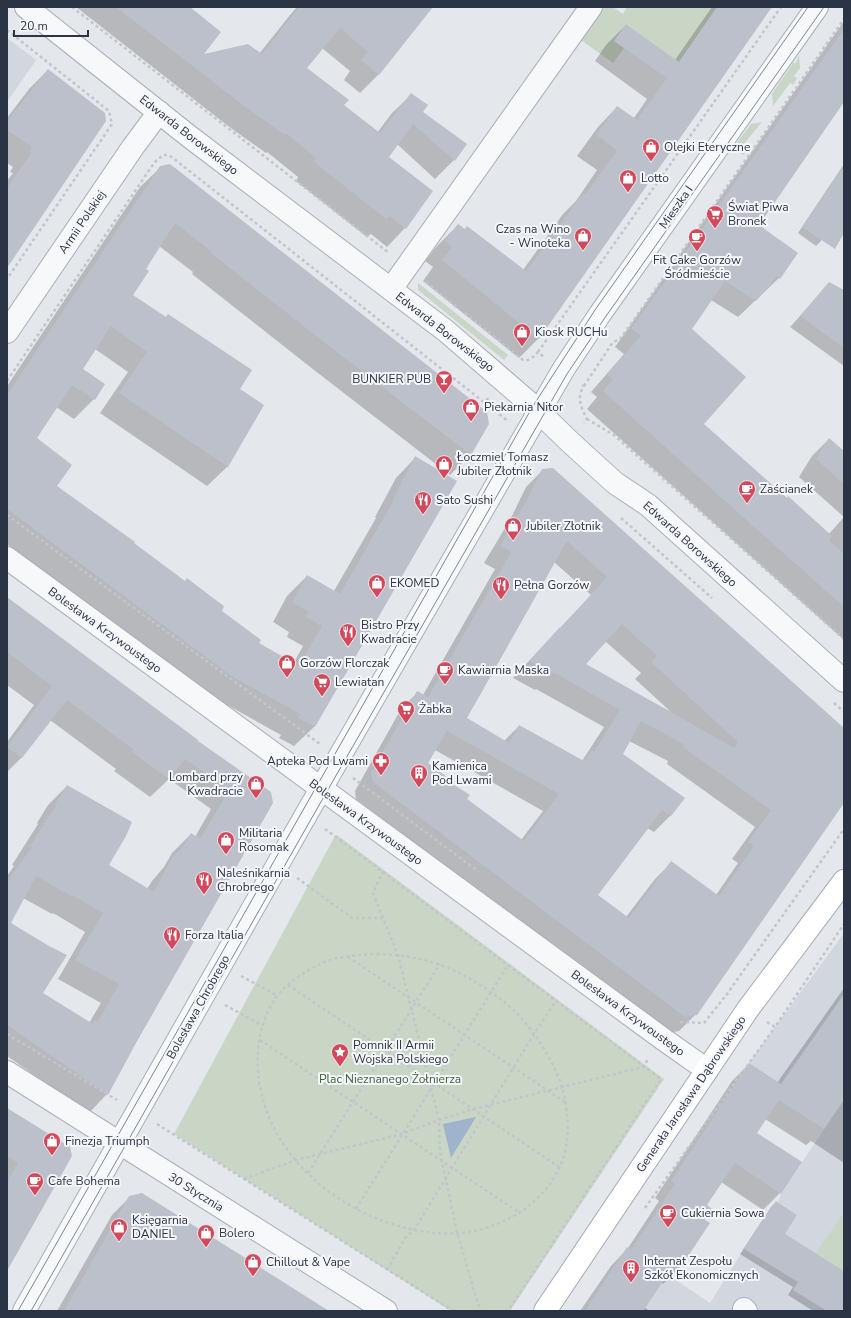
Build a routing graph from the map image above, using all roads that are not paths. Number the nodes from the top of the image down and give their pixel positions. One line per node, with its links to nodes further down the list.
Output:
1 (26, 7): 4 (street, Edwarda Borowskiego)
2 (817, 7): 7 (street, Mieszka I)
3 (586, 9): 5 (street)
4 (158, 112): 5 (street, Edwarda Borowskiego); 6 (street, Armii Polskiej)
5 (391, 289): 7 (street, Edwarda Borowskiego)
6 (7, 332)
7 (539, 411): 9 (street, Edwarda Borowskiego); 10 (street, Bolesława Chrobrego)
8 (7, 558): 10 (street, Bolesława Krzywoustego)
9 (844, 681)
10 (321, 788): 12 (street, Bolesława Krzywoustego); 14 (street, Bolesława Chrobrego)
11 (844, 881): 12 (main road, Generała Jarosława Dąbrowskiego)
12 (707, 1070): 17 (main road, Generała Jarosława Dąbrowskiego)
13 (7, 1072): 14 (street, 30 Stycznia)
14 (120, 1144): 15 (street, Bolesława Chrobrego); 16 (street, 30 Stycznia)
15 (24, 1311)
16 (386, 1311)
17 (545, 1311)

